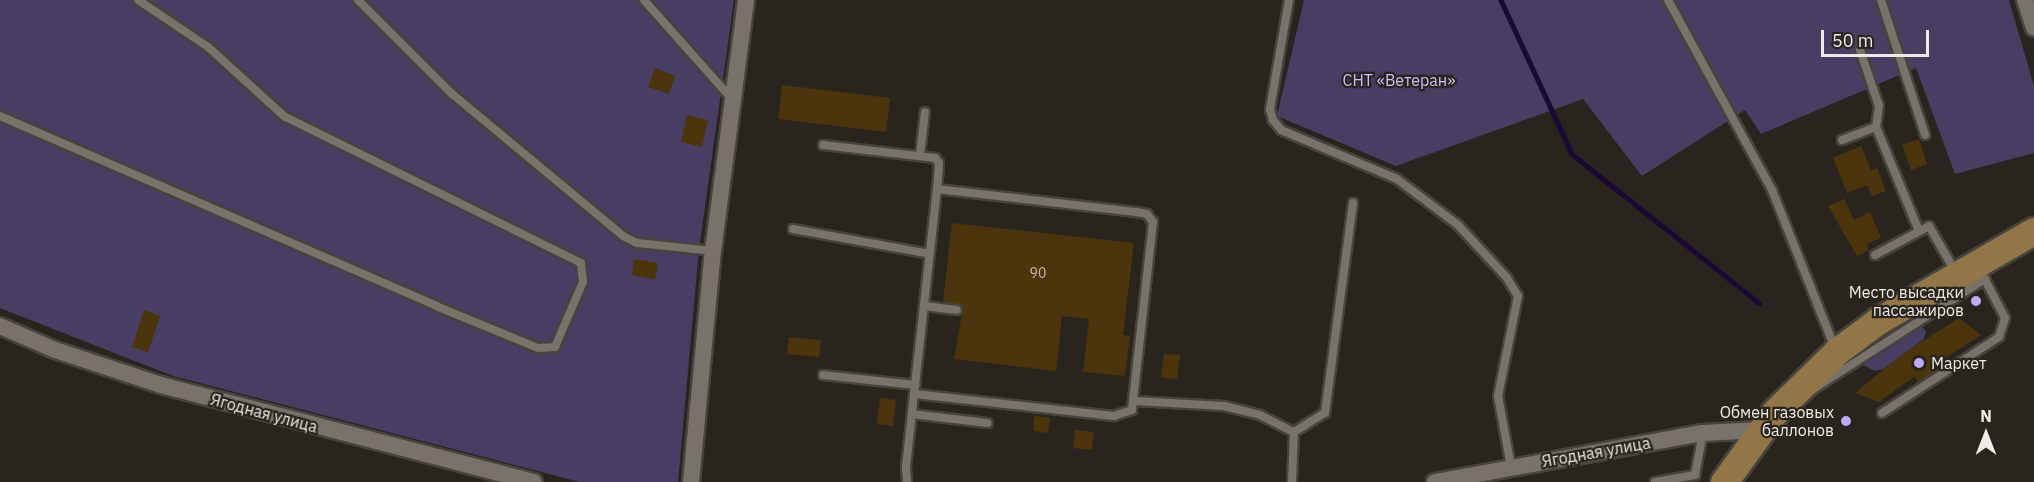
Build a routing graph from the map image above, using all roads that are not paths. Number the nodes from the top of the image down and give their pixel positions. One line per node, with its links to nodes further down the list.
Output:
1 (138, 0): 13 (lane)
2 (358, 0): 24 (lane)
3 (644, 0): 11 (lane)
4 (746, 0): 11 (street)
5 (1289, 0): 41 (lane)
6 (1668, 0): 31 (lane)
7 (1881, 0): 15 (lane)
8 (2025, 0): 9 (street)
9 (2034, 28)
10 (1860, 50): 14 (lane)
11 (732, 99): 24 (street)
12 (925, 112): 18 (lane)
13 (0, 116)
14 (1876, 127): 16 (lane); 22 (lane)
15 (1925, 135)
16 (1842, 140)
17 (823, 145): 18 (lane)
18 (920, 155): 19 (lane)
19 (937, 189): 25 (lane); 34 (lane)
20 (1353, 203): 39 (lane)
21 (793, 229): 25 (lane)
22 (1919, 231): 26 (lane); 27 (lane)
23 (2034, 231): 27 (main road)
24 (713, 251): 43 (street)
25 (930, 254): 28 (lane)
26 (1875, 255)
27 (1973, 272): 31 (main road); 35 (lane); 37 (lane)
28 (924, 306): 29 (lane); 33 (lane)
29 (957, 310)
30 (0, 326): 42 (street, Ягодная улица)
31 (1836, 352): 37 (main road)
32 (823, 375): 33 (lane)
33 (915, 390): 34 (lane); 36 (lane)
34 (1135, 401): 39 (lane)
35 (1882, 413)
36 (912, 414): 38 (lane); 44 (lane)
37 (1766, 422): 40 (street, Ягодная улица); 48 (main road)
38 (987, 423)
39 (1294, 432): 45 (lane)
40 (1703, 433): 41 (street, Ягодная улица); 47 (lane)
41 (1511, 467): 46 (street, Ягодная улица)
42 (529, 481)
43 (692, 482)
44 (907, 482)
45 (1292, 482)
46 (1434, 482)
47 (1655, 482)
48 (1724, 482)

